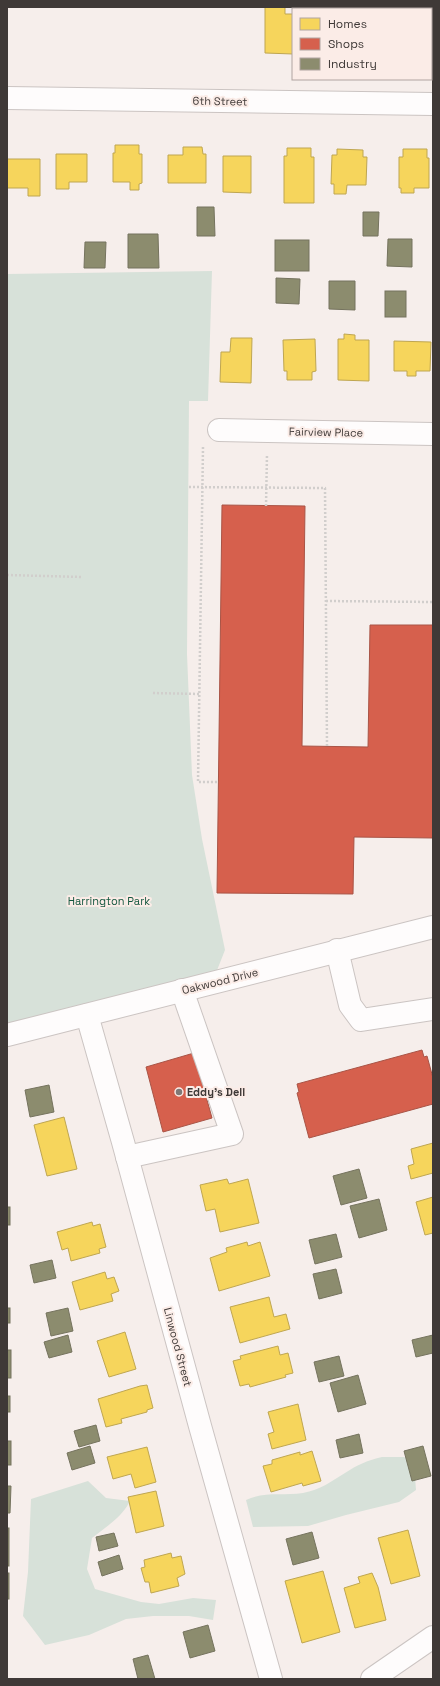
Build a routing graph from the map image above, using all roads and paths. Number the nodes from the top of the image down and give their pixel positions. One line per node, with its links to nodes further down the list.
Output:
1 (7, 98): 2 (street, 6th Street)
2 (433, 104)
3 (433, 434): 4 (street, Fairview Place)
4 (211, 437): 7 (path)
5 (267, 453): 8 (path)
6 (189, 487): 7 (path)
7 (202, 487): 8 (path); 15 (path)
8 (267, 487): 9 (path); 12 (path)
9 (266, 506)
10 (7, 575): 11 (path)
11 (83, 577)
12 (325, 601): 13 (path); 16 (path)
13 (433, 602)
14 (153, 693): 15 (path)
15 (200, 694): 17 (path)
16 (327, 747)
17 (219, 782)
18 (433, 927): 19 (street, Oakwood Drive)
19 (337, 950): 20 (street, Oakwood Drive); 21 (street)
20 (182, 990): 22 (street, Oakwood Drive); 24 (street)
21 (433, 1009)
22 (87, 1015): 23 (street, Oakwood Drive); 24 (street, Linwood Street)
23 (7, 1035)
24 (127, 1157): 26 (street, Linwood Street)
25 (433, 1637): 27 (street)
26 (271, 1679)
27 (372, 1679)

